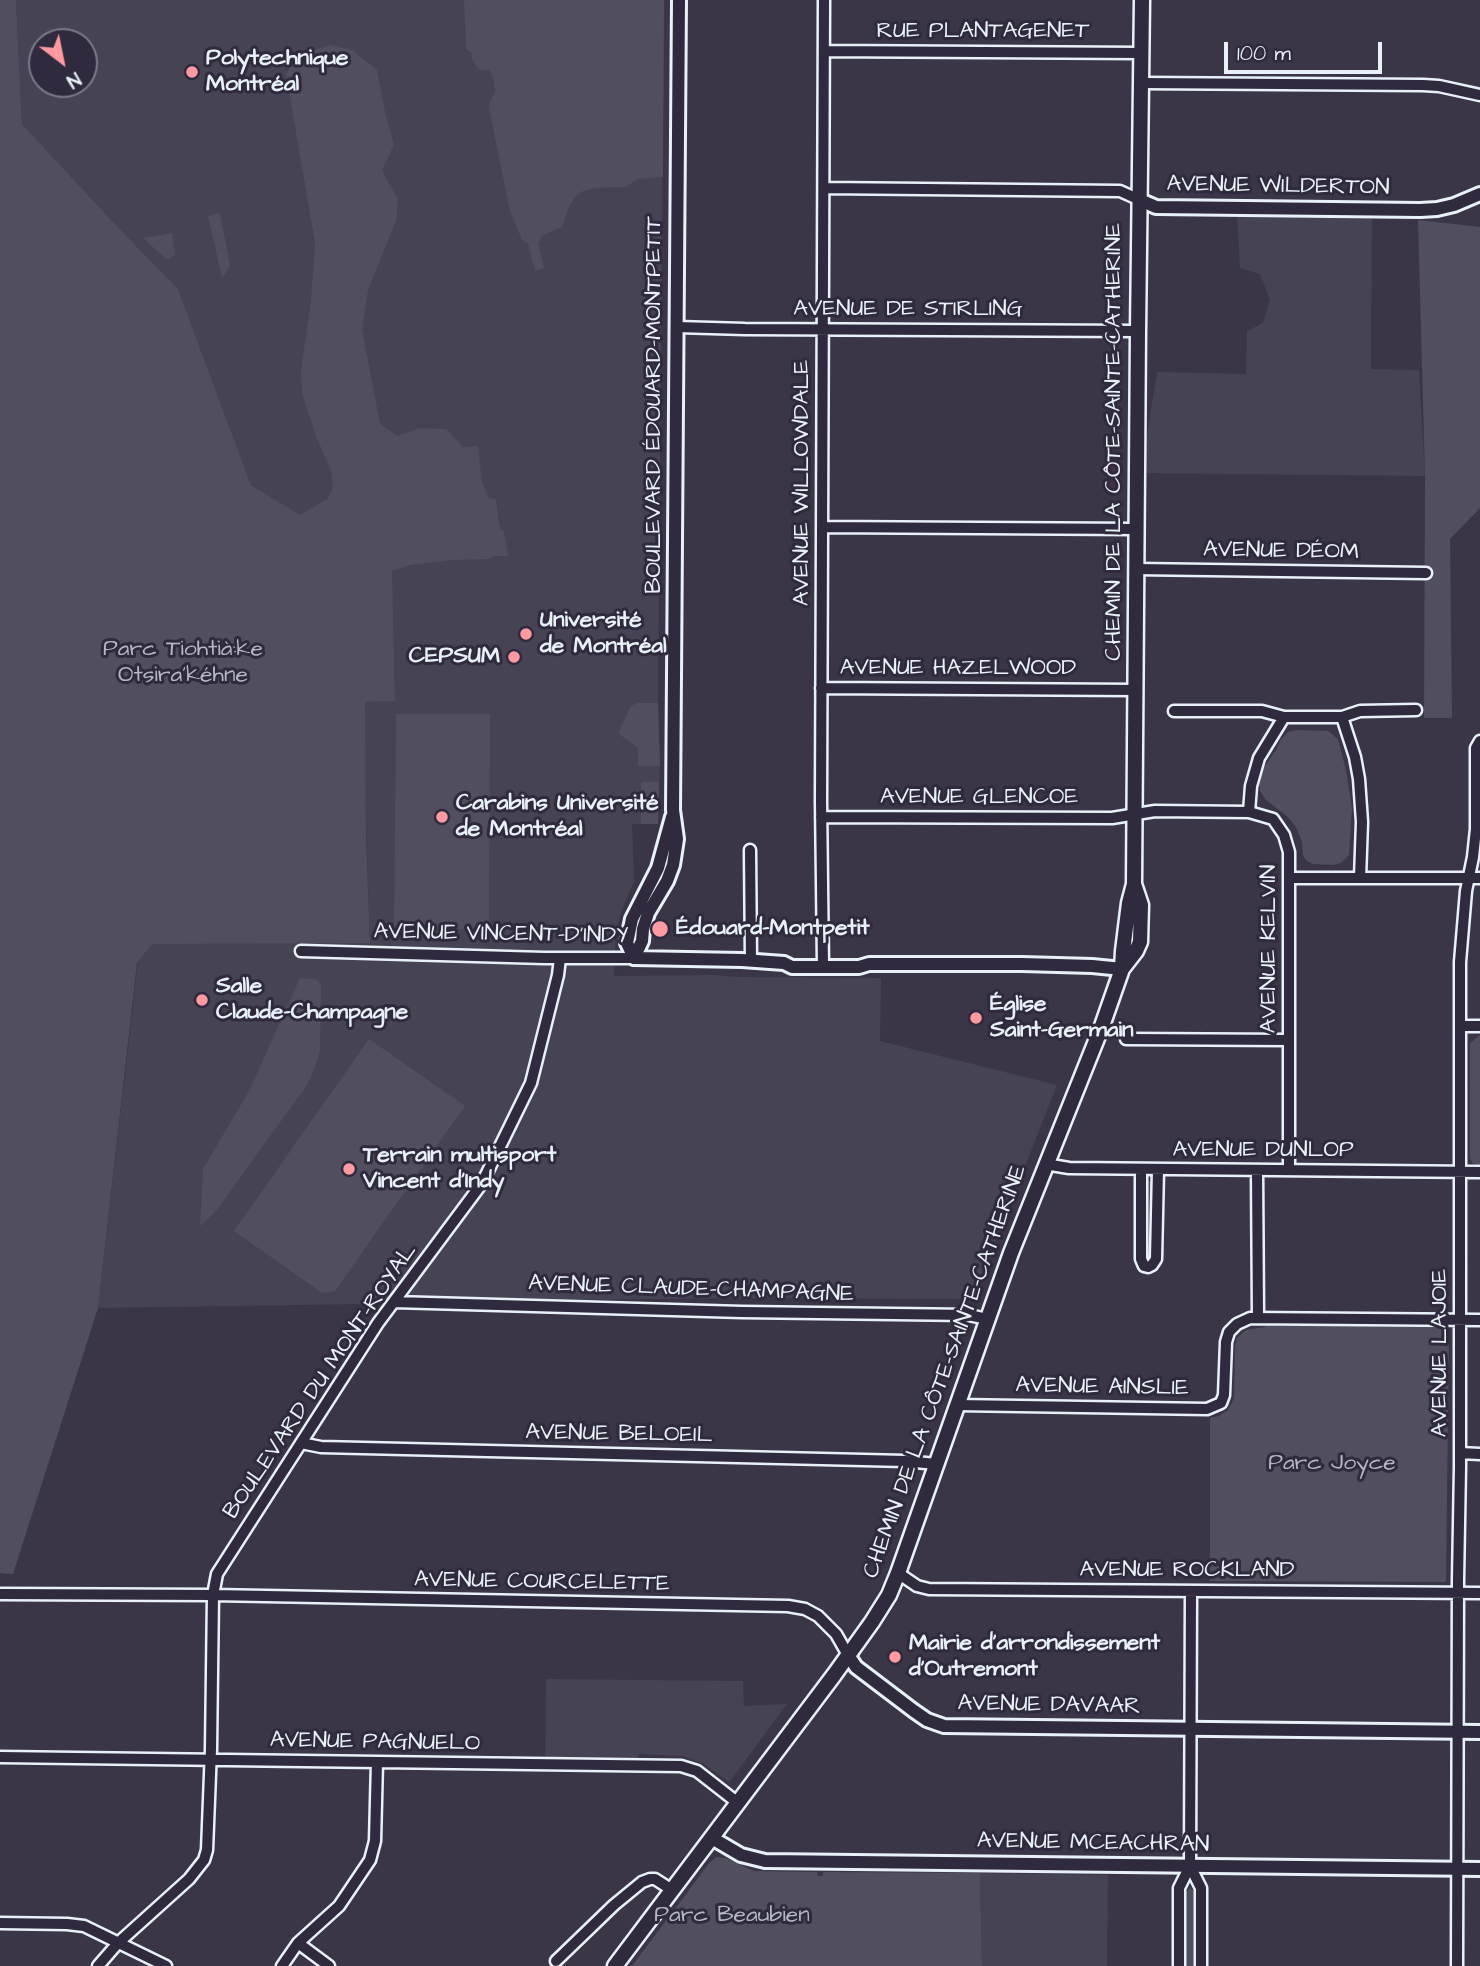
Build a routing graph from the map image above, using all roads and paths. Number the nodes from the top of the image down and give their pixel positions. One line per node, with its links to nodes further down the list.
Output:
1 (679, 0): 11 (street, BOULEVARD ÉDOUARD-MONTPETIT)
2 (824, 0): 4 (street, AVENUE WILLOWDALE)
3 (1142, 0): 5 (main road, CHEMIN DE LA CÔTE-SAINTE-CATHERINE)
4 (824, 51): 5 (street, RUE PLANTAGENET); 8 (street, AVENUE WILLOWDALE)
5 (1141, 53): 6 (main road, CHEMIN DE LA CÔTE-SAINTE-CATHERINE)
6 (1141, 83): 7 (street); 10 (main road, CHEMIN DE LA CÔTE-SAINTE-CATHERINE)
7 (1480, 95)
8 (824, 188): 10 (street, AVENUE WILDERTON); 12 (street, AVENUE WILLOWDALE)
9 (1480, 194): 10 (street, AVENUE WILDERTON)
10 (1140, 200): 13 (main road, CHEMIN DE LA CÔTE-SAINTE-CATHERINE)
11 (677, 327): 12 (street, AVENUE DE STIRLING); 34 (street, BOULEVARD ÉDOUARD-MONTPETIT)
12 (823, 328): 13 (street, AVENUE DE STIRLING); 14 (street, AVENUE WILLOWDALE)
13 (1138, 331): 15 (main road, CHEMIN DE LA CÔTE-SAINTE-CATHERINE)
14 (822, 527): 15 (street); 18 (street, AVENUE WILLOWDALE)
15 (1137, 528): 16 (main road, CHEMIN DE LA CÔTE-SAINTE-CATHERINE)
16 (1136, 569): 17 (street, AVENUE DÉOM); 19 (main road, CHEMIN DE LA CÔTE-SAINTE-CATHERINE)
17 (1426, 573)
18 (821, 688): 19 (street, AVENUE HAZELWOOD); 27 (street, AVENUE WILLOWDALE)
19 (1136, 690): 26 (main road, CHEMIN DE LA CÔTE-SAINTE-CATHERINE)
20 (1416, 710): 23 (street)
21 (1174, 711): 22 (street)
22 (1284, 717): 23 (street); 25 (street)
23 (1342, 717): 30 (street)
24 (1480, 741): 31 (street, AVENUE LAJOIE)
25 (1249, 812): 26 (street, AVENUE GLENCOE); 29 (street, AVENUE KELVIN)
26 (1135, 813): 27 (street, AVENUE GLENCOE); 37 (main road, CHEMIN DE LA CÔTE-SAINTE-CATHERINE)
27 (821, 817): 36 (street, AVENUE WILLOWDALE)
28 (750, 850): 35 (street)
29 (1290, 878): 30 (street); 41 (street, AVENUE KELVIN)
30 (1360, 878): 31 (street)
31 (1475, 878): 38 (street, AVENUE LAJOIE)
32 (301, 951): 33 (street, AVENUE VINCENT-D'INDY)
33 (559, 958): 34 (street, AVENUE VINCENT-D'INDY); 49 (street, BOULEVARD DU MONT-ROYAL)
34 (634, 958): 35 (street, AVENUE VINCENT-D'INDY)
35 (751, 961): 36 (street, AVENUE VINCENT-D'INDY)
36 (823, 963): 37 (street, AVENUE VINCENT-D'INDY)
37 (1122, 969): 42 (main road, CHEMIN DE LA CÔTE-SAINTE-CATHERINE)
38 (1461, 1026): 39 (street); 47 (street, AVENUE LAJOIE)
39 (1480, 1026)
40 (1126, 1039): 41 (street)
41 (1289, 1040): 45 (street, AVENUE KELVIN)
42 (1045, 1164): 43 (street, AVENUE DUNLOP); 51 (main road, CHEMIN DE LA CÔTE-SAINTE-CATHERINE)
43 (1142, 1170): 44 (street, AVENUE DUNLOP); 44 (street)
44 (1158, 1170): 46 (street, AVENUE DUNLOP)
45 (1289, 1170): 46 (street, AVENUE DUNLOP); 47 (street, AVENUE DUNLOP)
46 (1257, 1171): 50 (street)
47 (1460, 1172): 48 (street, AVENUE DUNLOP); 53 (street, AVENUE LAJOIE)
48 (1480, 1172)
49 (394, 1302): 51 (street, AVENUE CLAUDE-CHAMPAGNE); 55 (street, BOULEVARD DU MONT-ROYAL)
50 (1258, 1317): 53 (street); 54 (street, AVENUE AINSLIE)
51 (987, 1319): 54 (main road, CHEMIN DE LA CÔTE-SAINTE-CATHERINE)
52 (1480, 1320): 53 (street)
53 (1460, 1321): 56 (street, AVENUE LAJOIE)
54 (957, 1405): 58 (main road, CHEMIN DE LA CÔTE-SAINTE-CATHERINE)
55 (301, 1443): 58 (street, AVENUE BELOEIL); 64 (street, BOULEVARD DU MONT-ROYAL)
56 (1460, 1453): 57 (street); 61 (street, AVENUE LAJOIE)
57 (1480, 1454)
58 (936, 1464): 59 (main road, CHEMIN DE LA CÔTE-SAINTE-CATHERINE)
59 (898, 1573): 60 (street, AVENUE ROCKLAND); 65 (main road, CHEMIN DE LA CÔTE-SAINTE-CATHERINE)
60 (1191, 1591): 61 (street, AVENUE ROCKLAND); 66 (street)
61 (1458, 1593): 62 (street, AVENUE ROCKLAND); 67 (street, AVENUE LAJOIE)
62 (1480, 1593)
63 (0, 1594): 64 (street)
64 (213, 1595): 65 (street, AVENUE COURCELETTE); 70 (street, BOULEVARD DU MONT-ROYAL)
65 (848, 1655): 66 (street, AVENUE DAVAAR); 72 (main road, CHEMIN DE LA CÔTE-SAINTE-CATHERINE)
66 (1190, 1728): 67 (street, AVENUE DAVAAR); 74 (street)
67 (1457, 1731): 68 (street, AVENUE DAVAAR); 75 (street, AVENUE LAJOIE)
68 (1480, 1732)
69 (0, 1757): 70 (street, AVENUE PAGNUELO)
70 (211, 1760): 71 (street, AVENUE PAGNUELO); 79 (street, BOULEVARD DU MONT-ROYAL)
71 (377, 1762): 72 (street, AVENUE PAGNUELO); 80 (street)
72 (738, 1803): 73 (main road, CHEMIN DE LA CÔTE-SAINTE-CATHERINE)
73 (712, 1838): 74 (street, AVENUE MCEACHRAN); 77 (main road, CHEMIN DE LA CÔTE-SAINTE-CATHERINE)
74 (1190, 1866): 75 (street, AVENUE MCEACHRAN); 87 (street); 88 (street)
75 (1457, 1870): 76 (street, AVENUE MCEACHRAN); 89 (street, AVENUE LAJOIE)
76 (1480, 1870)
77 (672, 1890): 81 (street); 86 (main road, CHEMIN DE LA CÔTE-SAINTE-CATHERINE)
78 (0, 1923): 79 (street)
79 (118, 1943): 82 (street, BOULEVARD DU MONT-ROYAL); 83 (street)
80 (298, 1943): 84 (street); 85 (street)
81 (556, 1961)
82 (98, 1966)
83 (166, 1966)
84 (282, 1966)
85 (329, 1966)
86 (615, 1966)
87 (1179, 1966)
88 (1201, 1966)
89 (1457, 1966)

